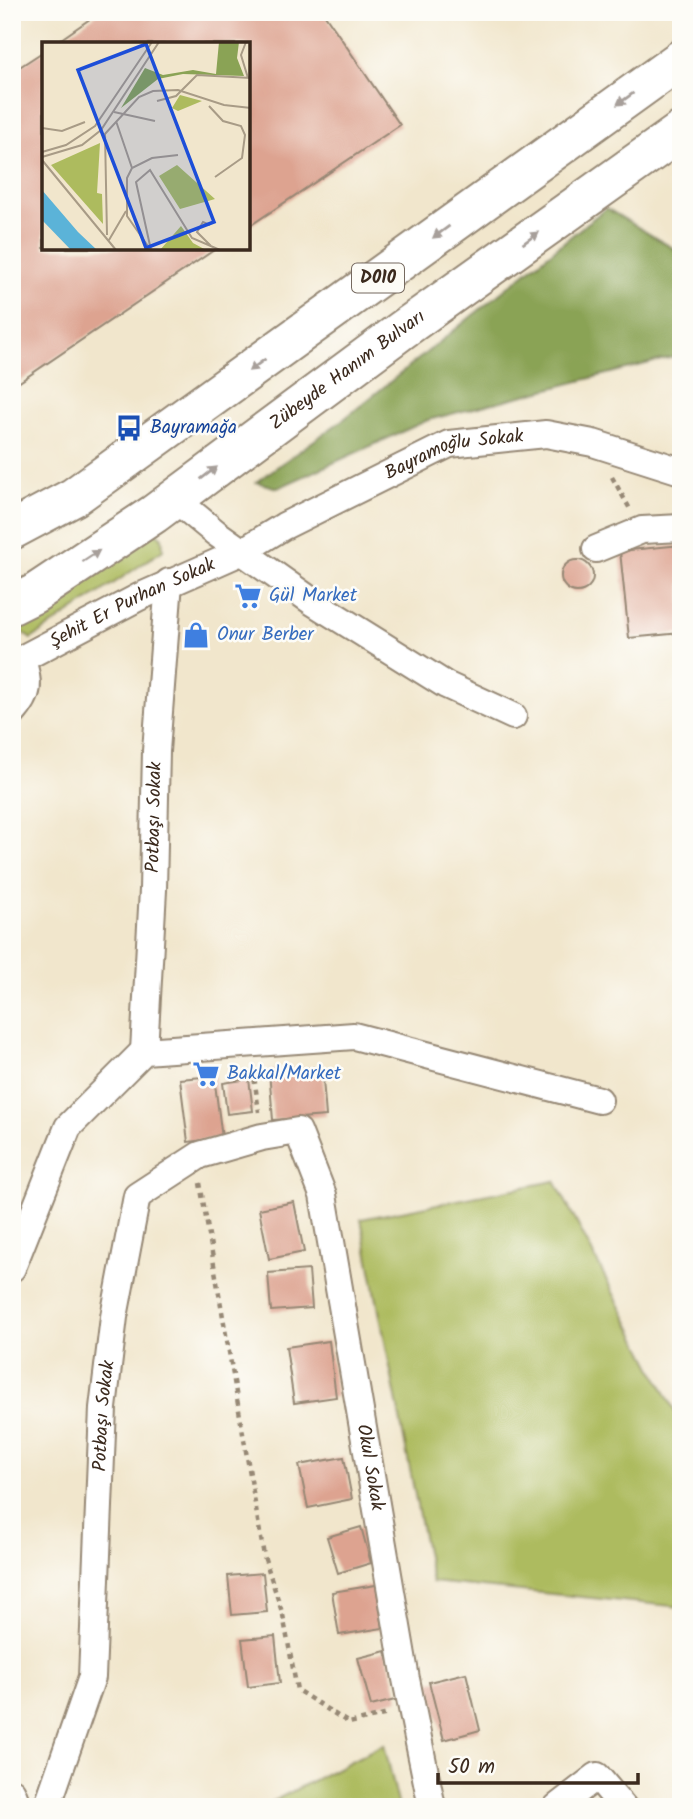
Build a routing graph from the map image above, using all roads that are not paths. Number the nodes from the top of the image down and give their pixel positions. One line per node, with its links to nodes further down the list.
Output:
1 (681, 59): 6 (highway, D010, one-way to 6)
2 (681, 131): 4 (highway, Zübeyde Hanım Bulvarı, one-way to 2)
3 (681, 471): 8 (street, Bayramoğlu Sokak)
4 (175, 499): 8 (street); 10 (highway, Zübeyde Hanım Bulvarı, one-way to 4)
5 (681, 528): 7 (street)
6 (12, 530)
7 (596, 549)
8 (243, 551): 9 (street, Şehit Er Purhan Sokak); 13 (street)
9 (169, 582): 11 (street, Şehit Er Purhan Sokak); 14 (street, Potbaşı Sokak)
10 (12, 605)
11 (17, 662): 12 (street, Şehit Er Purhan Sokak)
12 (12, 714)
13 (513, 716)
14 (144, 1051): 15 (street); 17 (street)
15 (599, 1100)
16 (298, 1131): 20 (street, Potbaşı Sokak); 21 (street, Okul Sokak)
17 (12, 1268)
18 (12, 1792): 19 (street)
19 (18, 1807)
20 (47, 1807)
21 (432, 1807)
22 (557, 1807): 23 (street)
23 (623, 1807)

